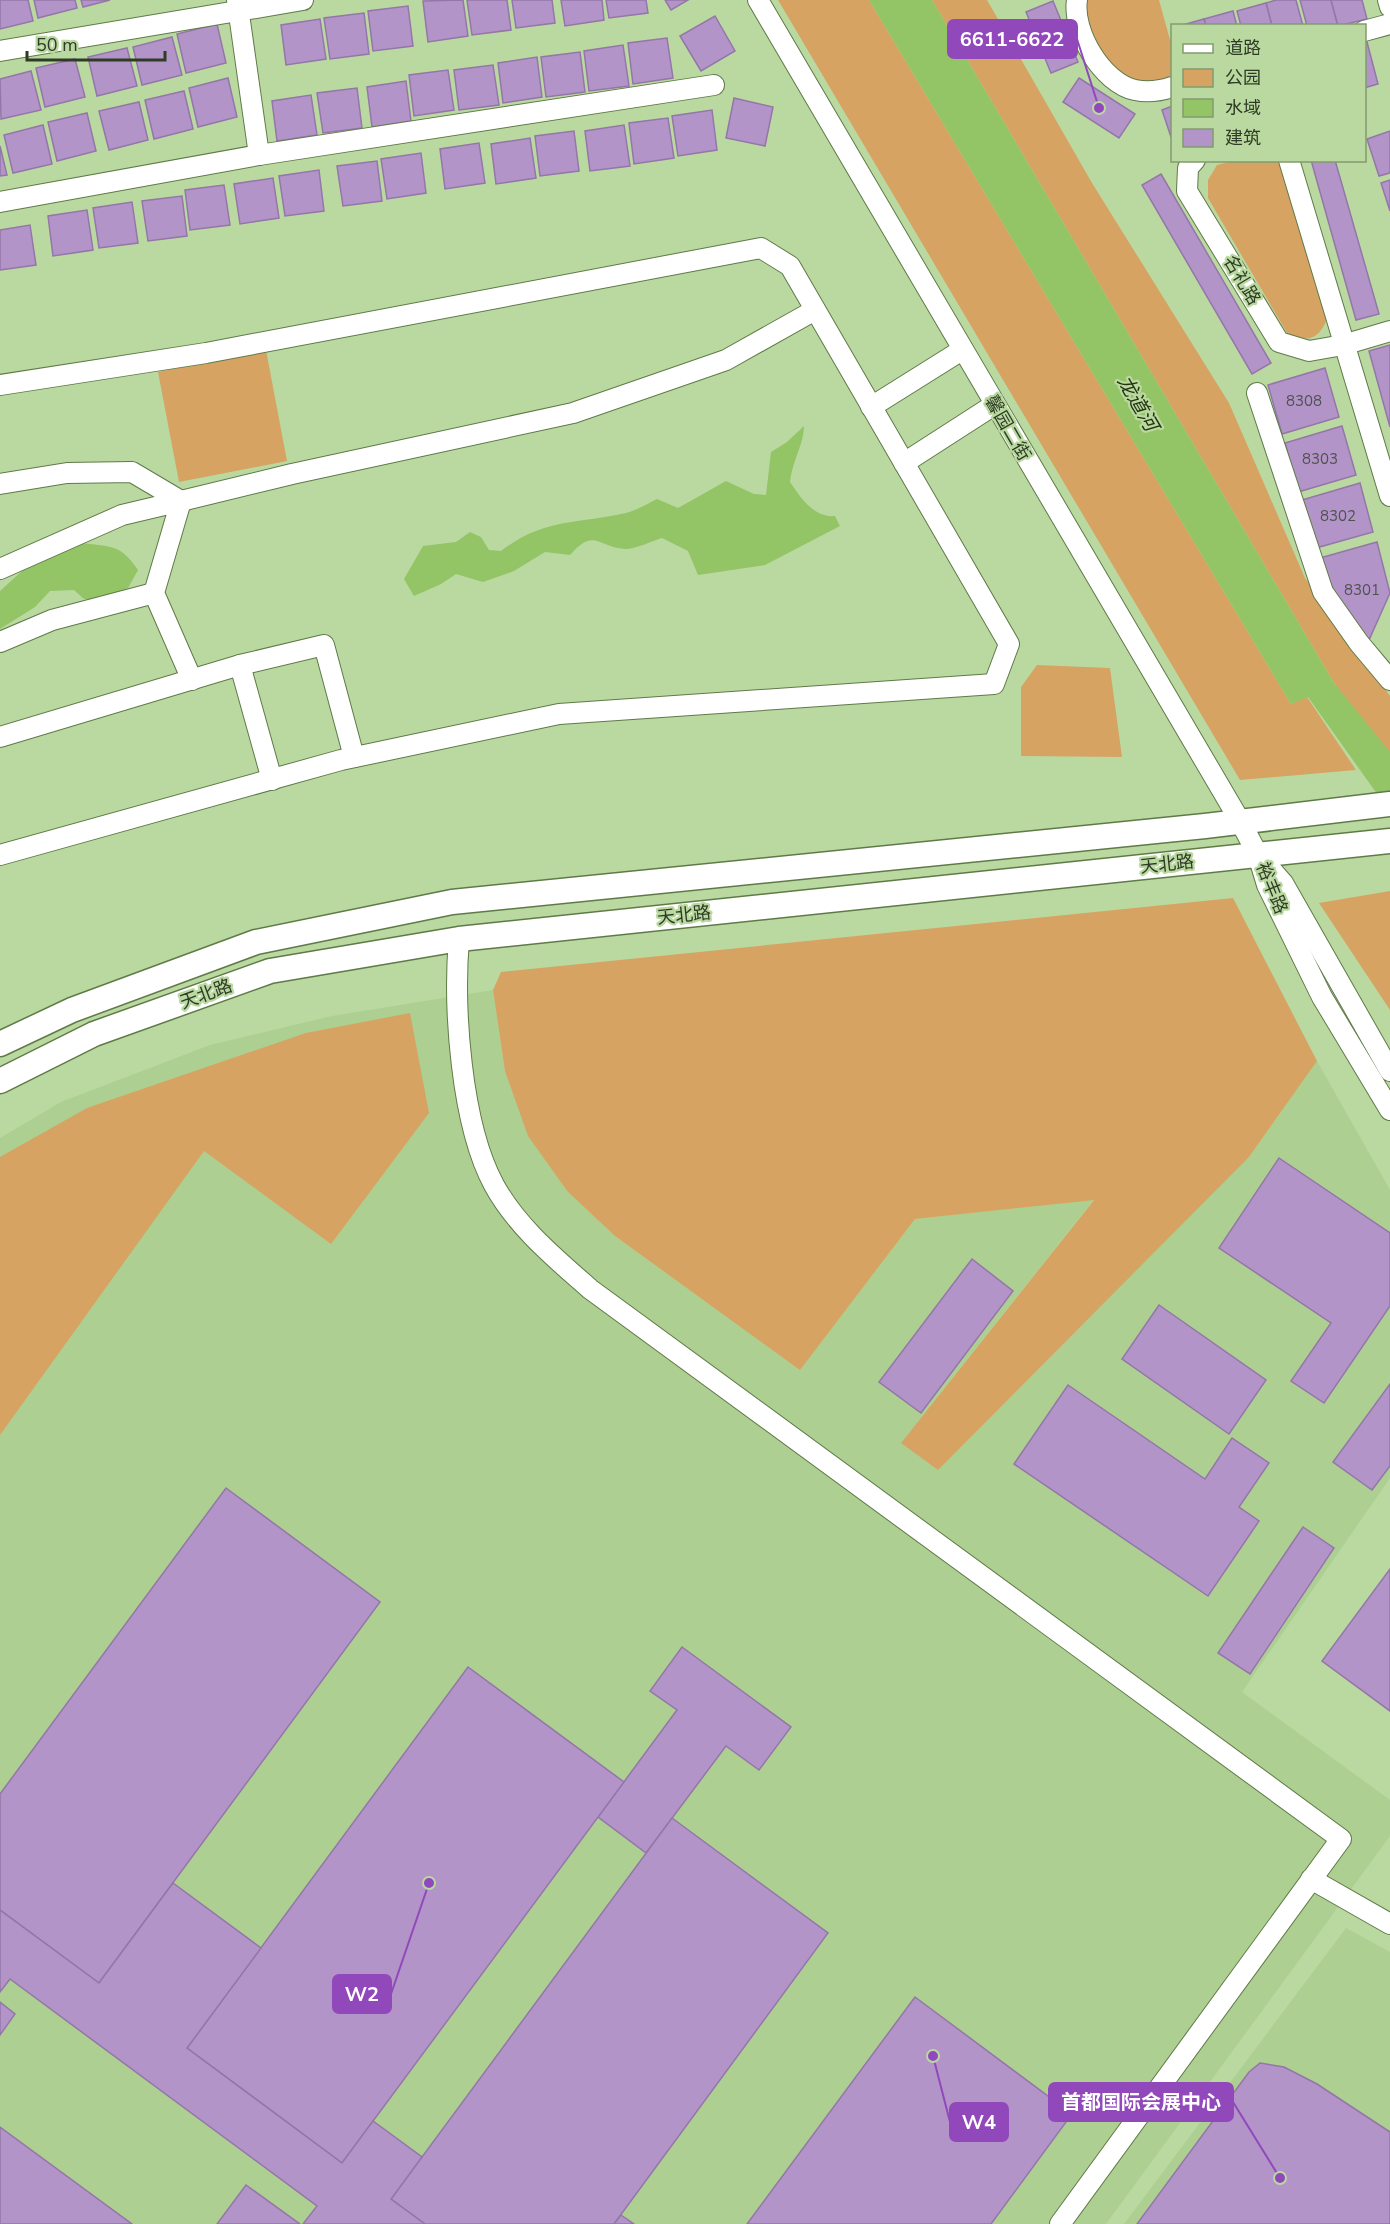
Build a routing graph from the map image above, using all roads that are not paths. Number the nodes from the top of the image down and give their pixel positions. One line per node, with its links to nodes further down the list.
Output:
1 (303, 0): 5 (street)
2 (758, 0): 19 (street, 馨园二街)
3 (1077, 0): 11 (street)
4 (1388, 0): 6 (street)
5 (238, 4): 9 (street); 12 (street)
6 (1390, 7)
7 (1390, 24): 8 (street)
8 (1366, 31)
9 (0, 51)
10 (714, 85): 12 (street)
11 (1171, 88)
12 (259, 155): 15 (street)
13 (1193, 162): 18 (street, 名礼路)
14 (1290, 162): 18 (street)
15 (0, 202)
16 (815, 310): 20 (street); 23 (street); 27 (street)
17 (1390, 331): 18 (street, 名礼路)
18 (1343, 345): 26 (street)
19 (962, 350): 22 (street, 馨园二街); 23 (street)
20 (0, 385)
21 (1257, 393): 33 (street)
22 (994, 405): 24 (street); 38 (street, 馨园二街)
23 (871, 407): 24 (street)
24 (904, 463): 35 (street)
25 (0, 484): 27 (street)
26 (1390, 495)
27 (181, 501): 28 (street); 29 (street)
28 (0, 569)
29 (154, 593): 30 (street); 32 (street)
30 (0, 642)
31 (240, 665): 32 (street); 35 (street); 36 (street)
32 (192, 680): 34 (street)
33 (1390, 680)
34 (0, 737)
35 (354, 757): 36 (street)
36 (272, 780): 40 (street)
37 (1380, 805): 38 (main road, 天北路)
38 (1240, 821): 41 (street, 馨园二街); 43 (main road, 天北路)
39 (1383, 842): 41 (main road, 天北路)
40 (0, 855)
41 (1258, 855): 42 (main road, 天北路); 44 (street, 裕丰路); 46 (street, 裕丰路)
42 (459, 939): 45 (main road, 天北路); 47 (street)
43 (0, 1044)
44 (1390, 1071)
45 (0, 1081)
46 (1390, 1110)
47 (1311, 1880): 48 (street); 49 (street)
48 (1390, 1924)
49 (1060, 2224)

